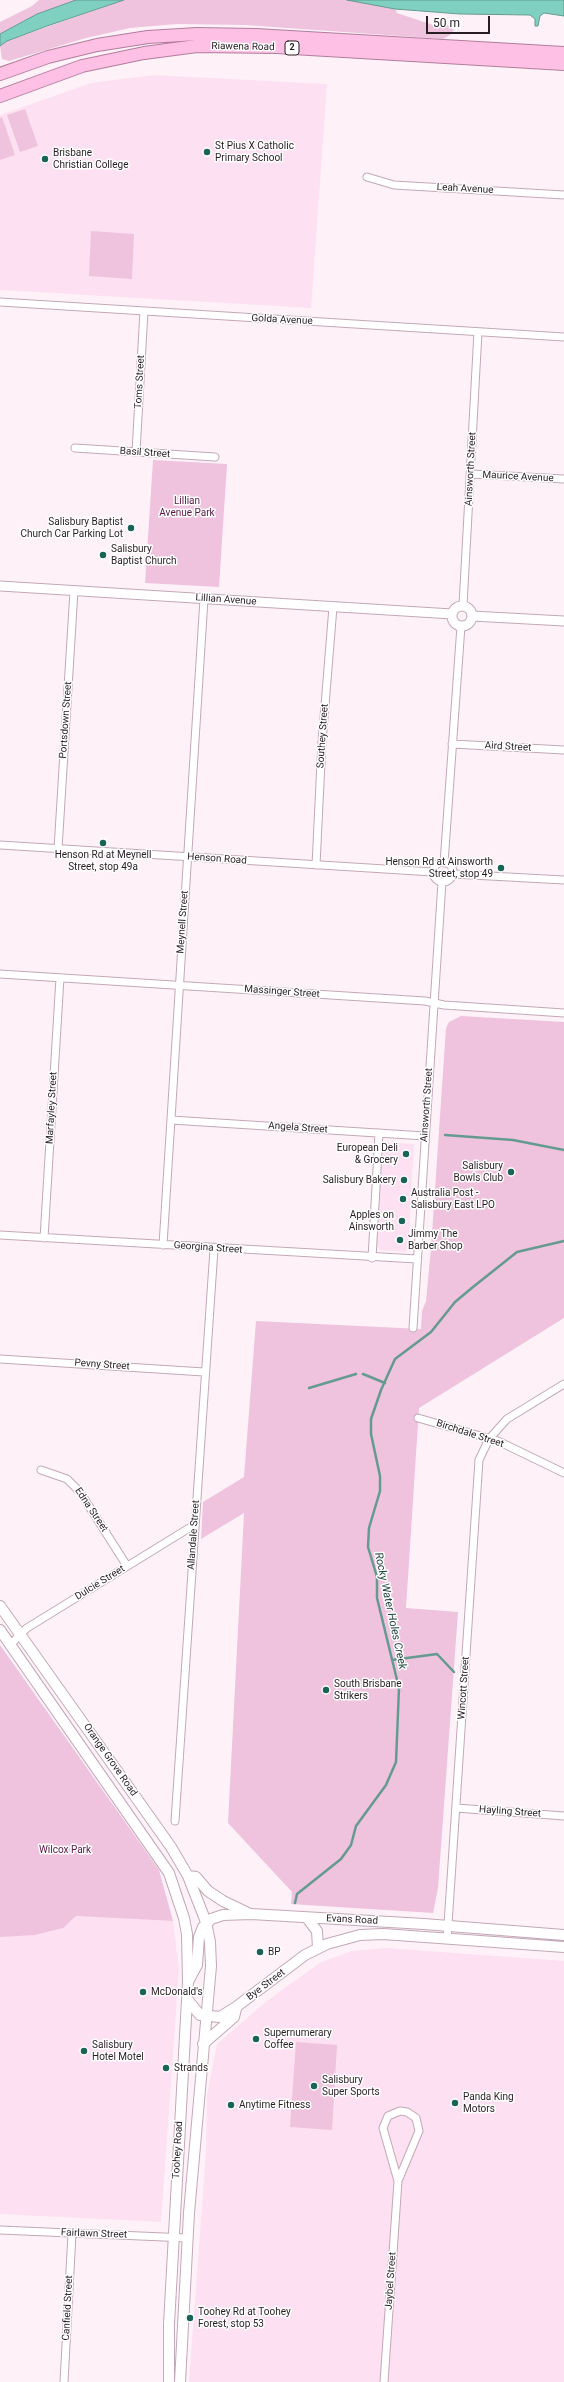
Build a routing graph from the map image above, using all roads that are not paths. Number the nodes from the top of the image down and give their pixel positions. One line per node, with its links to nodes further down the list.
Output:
1 (564, 53): 3 (highway, Riawena Road / 2)
2 (564, 64): 4 (highway, Riawena Road / 2)
3 (0, 74)
4 (0, 96)
5 (367, 177): 6 (street, Leah Avenue)
6 (564, 195)
7 (0, 302): 8 (street, Golda Avenue)
8 (144, 311): 9 (street, Golda Avenue); 12 (street, Toms Street)
9 (478, 332): 10 (street, Golda Avenue); 14 (street, Ainsworth Street)
10 (564, 336)
11 (75, 448): 12 (street, Basil Street)
12 (136, 452): 13 (street, Basil Street)
13 (215, 457)
14 (471, 474): 15 (street, Maurice Avenue); 19 (street, Ainsworth Street)
15 (564, 480)
16 (0, 586): 17 (street, Lillian Avenue)
17 (74, 591): 18 (street, Lillian Avenue); 28 (street, Portsdown Street)
18 (204, 599): 20 (street, Lillian Avenue); 29 (street, Meynell Street)
19 (463, 605): 21 (street); 22 (street)
20 (333, 607): 21 (street, Lillian Avenue); 31 (street, Southey Street)
21 (452, 614): 24 (street)
22 (472, 616): 23 (street); 24 (street)
23 (564, 621)
24 (461, 626): 25 (street)
25 (452, 744): 26 (street, Aird Street); 30 (street)
26 (564, 750)
27 (0, 845): 28 (street, Henson Road)
28 (58, 849): 29 (street, Henson Road)
29 (187, 857): 31 (street, Henson Road); 38 (street, Meynell Street)
30 (444, 863): 32 (street); 33 (street)
31 (316, 865): 32 (street, Henson Road)
32 (434, 872): 35 (street)
33 (453, 874): 34 (street); 35 (street)
34 (564, 880)
35 (442, 882): 39 (street, Ainsworth Street)
36 (0, 974): 37 (street, Massinger Street)
37 (60, 978): 38 (street, Massinger Street); 45 (street, Marfayley Street)
38 (179, 986): 39 (street, Massinger Street); 41 (street, Meynell Street)
39 (434, 1003): 40 (street, Massinger Street); 43 (street, Ainsworth Street)
40 (564, 1013)
41 (171, 1120): 42 (street, Angela Street); 46 (street, Meynell Street)
42 (379, 1133): 43 (street, Angela Street); 48 (street)
43 (425, 1136): 49 (street, Ainsworth Street)
44 (0, 1235): 45 (street, Georgina Street)
45 (44, 1238): 46 (street, Georgina Street)
46 (163, 1245): 47 (street, Georgina Street)
47 (214, 1249): 48 (street, Georgina Street); 52 (street, Allandale Street)
48 (372, 1258): 49 (street, Georgina Street)
49 (417, 1259): 50 (street, Ainsworth Street)
50 (413, 1328)
51 (0, 1359): 52 (street, Pevny Street)
52 (204, 1372): 58 (street, Allandale Street)
53 (564, 1384): 55 (street, Wincott Street)
54 (418, 1418): 55 (street, Birchdale Street)
55 (489, 1439): 57 (street, Birchdale Street); 64 (street, Wincott Street)
56 (41, 1470): 59 (street, Edna Street)
57 (564, 1473)
58 (194, 1525): 59 (street, Dulcie Street); 66 (street, Allandale Street)
59 (127, 1566): 62 (street, Dulcie Street)
60 (0, 1606): 62 (main road, Orange Grove Road)
61 (0, 1630): 63 (main road, Orange Grove Road)
62 (20, 1634): 63 (street, Dulcie Street); 67 (main road, Orange Grove Road)
63 (10, 1646): 69 (main road, Orange Grove Road)
64 (456, 1808): 65 (street, Hayling Street); 72 (street, Wincott Street)
65 (564, 1816)
66 (175, 1821)
67 (188, 1876): 68 (main road); 71 (main road, Orange Grove Road)
68 (251, 1914): 70 (main road, Evans Road); 71 (main road, Evans Road)
69 (184, 1918): 78 (main road, Toohey Road)
70 (307, 1918): 72 (main road, Evans Road); 77 (main road)
71 (206, 1922): 78 (main road); 81 (main road, Toohey Road)
72 (448, 1927): 73 (main road, Evans Road); 75 (street, Wincott Street)
73 (564, 1935)
74 (350, 1937): 75 (main road, Evans Road); 77 (main road, Bye Street)
75 (447, 1939): 76 (main road, Evans Road)
76 (564, 1947)
77 (318, 1948): 80 (main road, Bye Street)
78 (188, 1982): 79 (main road, Toohey Road)
79 (187, 1999): 81 (main road); 86 (main road, Toohey Road)
80 (236, 2007): 81 (main road, Bye Street); 82 (main road)
81 (206, 2017): 82 (main road, Toohey Road)
82 (203, 2044): 87 (main road, Toohey Road)
83 (398, 2181): 83 (street, Jaybel Street); 91 (street, Jaybel Street)
84 (0, 2230): 85 (street, Fairlawn Street)
85 (72, 2234): 86 (street, Fairlawn Street); 88 (street, Canfield Street)
86 (173, 2237): 87 (street, Fairlawn Street); 89 (main road, Toohey Road)
87 (187, 2238): 90 (main road, Toohey Road)
88 (64, 2382)
89 (169, 2382)
90 (180, 2382)
91 (384, 2382)

